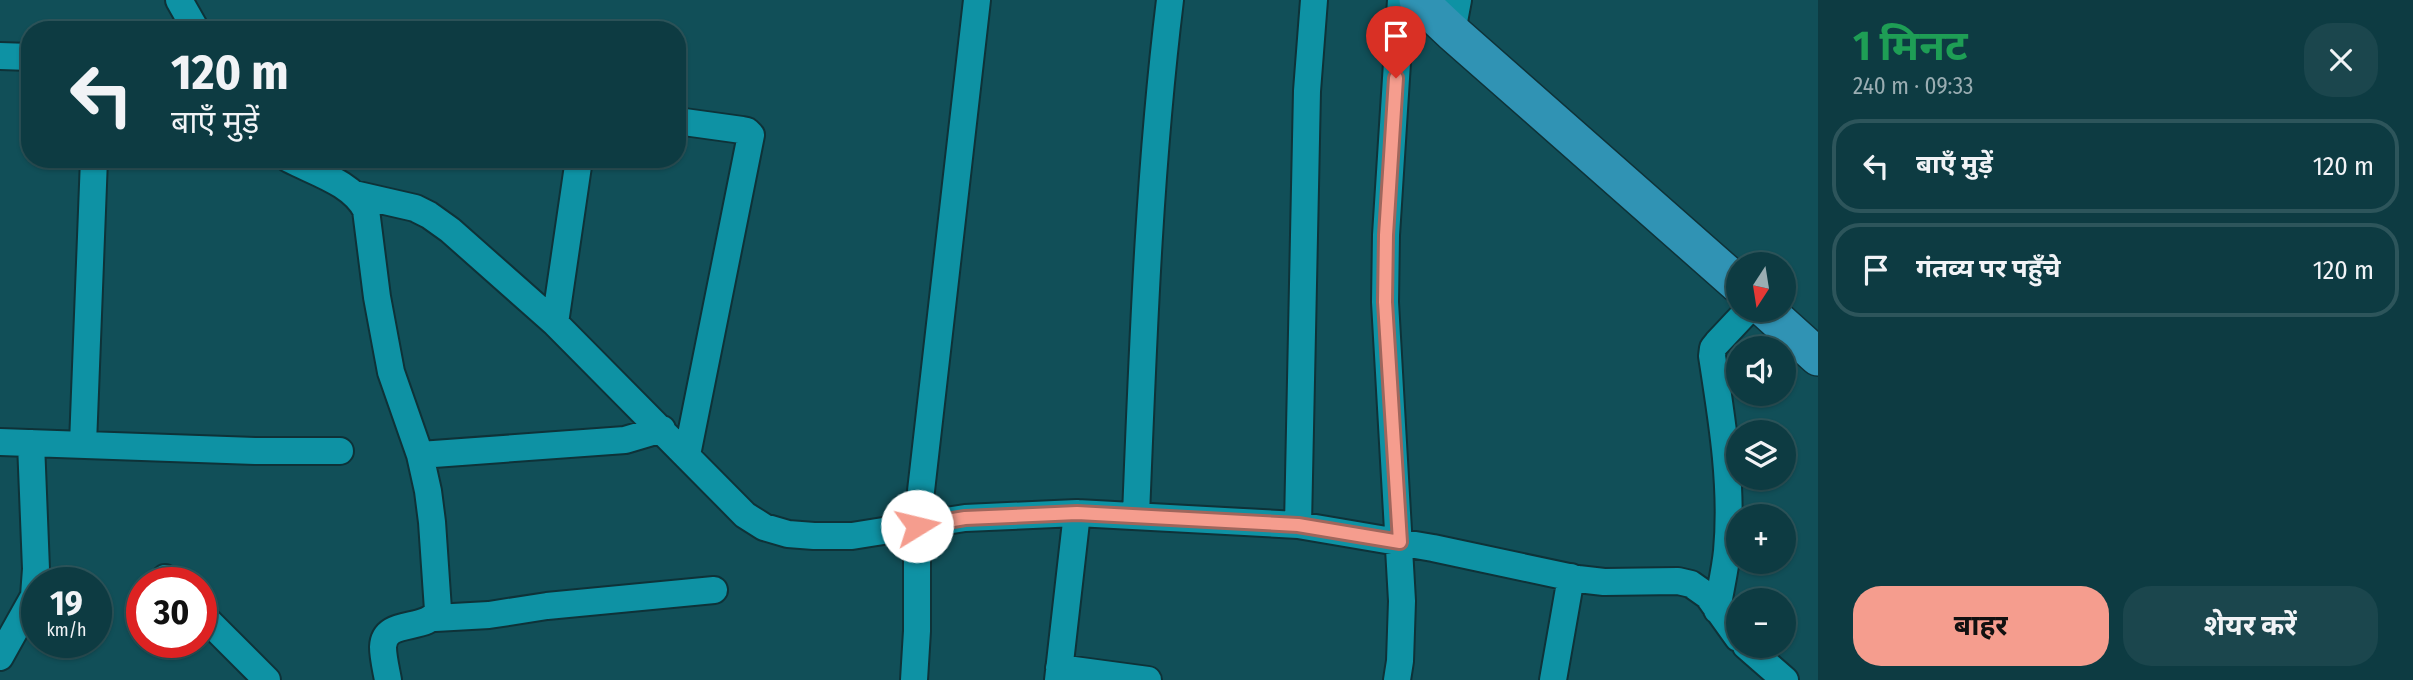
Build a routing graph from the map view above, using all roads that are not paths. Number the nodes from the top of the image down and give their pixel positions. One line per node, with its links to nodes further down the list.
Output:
1 (179, 0): 8 (street)
2 (977, 0): 31 (street)
3 (1170, 0): 29 (street)
4 (1314, 0): 30 (street)
5 (1401, 0): 32 (street)
6 (1419, 0): 7 (street)
7 (1455, 12): 16 (street)
8 (191, 21)
9 (0, 56): 10 (street)
10 (21, 57)
11 (686, 122): 26 (street)
12 (94, 168): 24 (street)
13 (306, 168): 15 (street)
14 (578, 168): 19 (street)
15 (354, 194): 19 (street); 27 (street)
16 (1726, 273)
17 (1736, 322): 35 (street)
18 (1779, 322): 20 (street)
19 (555, 323): 21 (street)
20 (1818, 357)
21 (662, 429): 26 (street); 27 (street)
22 (0, 442): 23 (street)
23 (31, 443): 24 (street); 39 (street)
24 (83, 444): 25 (street)
25 (340, 451)
26 (687, 455): 31 (street)
27 (420, 456): 36 (street)
28 (1077, 513): 29 (street); 31 (street); 41 (street)
29 (1136, 515): 30 (street)
30 (1298, 525): 32 (street)
31 (917, 526): 44 (street)
32 (1400, 542): 33 (street); 46 (street)
33 (1571, 577): 35 (street); 47 (street)
34 (714, 590): 36 (street)
35 (1717, 610): 37 (street)
36 (435, 618): 43 (street)
37 (1726, 622)
38 (217, 630): 42 (street)
39 (0, 657)
40 (1760, 658): 48 (street)
41 (1058, 674): 45 (street)
42 (267, 680)
43 (388, 680)
44 (914, 680)
45 (1148, 680)
46 (1397, 680)
47 (1553, 680)
48 (1785, 680)

